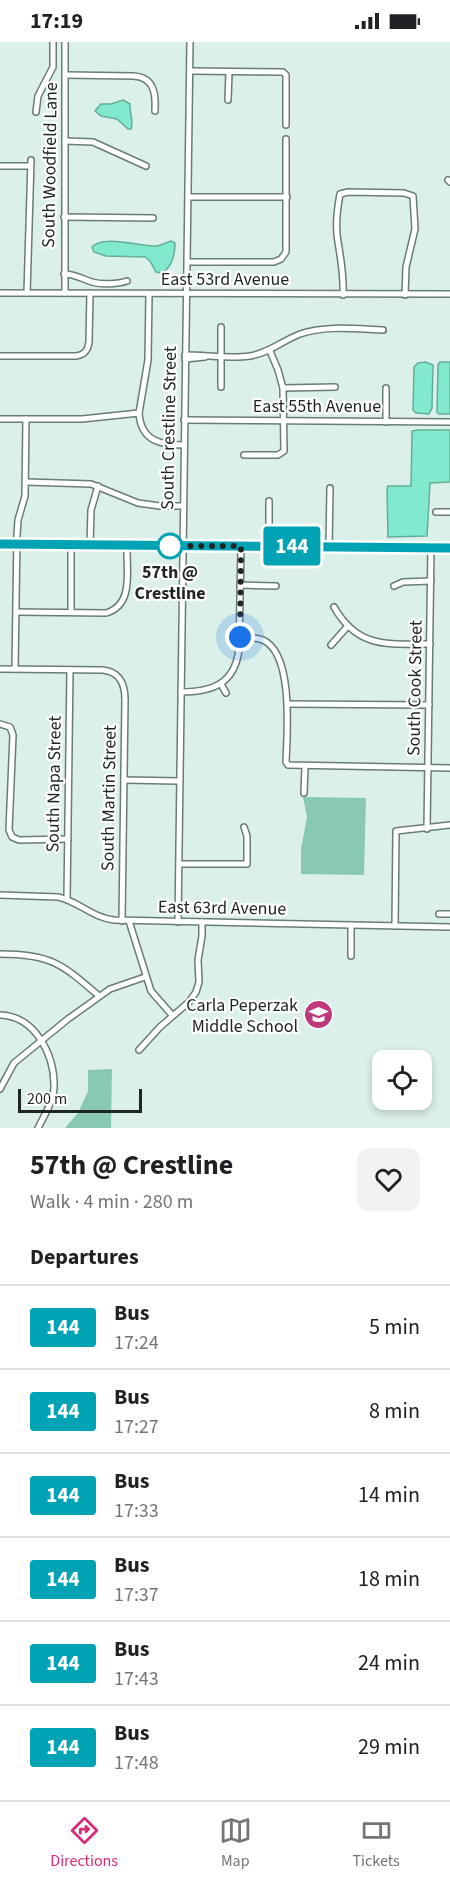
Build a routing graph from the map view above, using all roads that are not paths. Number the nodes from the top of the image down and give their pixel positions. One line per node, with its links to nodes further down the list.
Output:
1 (53, 42): 9 (street)
2 (66, 42): 6 (street, South Woodfield Lane)
3 (190, 42): 4 (street, South Crestline Street)
4 (190, 71): 5 (street); 15 (street, South Crestline Street)
5 (229, 72): 7 (street); 10 (street)
6 (66, 75): 8 (street); 12 (street, South Woodfield Lane)
7 (228, 100)
8 (155, 111)
9 (36, 112)
10 (286, 125)
11 (286, 139): 16 (street)
12 (65, 141): 14 (street); 17 (street, South Woodfield Lane)
13 (0, 166): 23 (street)
14 (146, 166)
15 (189, 197): 16 (street); 19 (street, South Crestline Street)
16 (287, 197): 19 (street)
17 (64, 217): 18 (street); 20 (street, South Woodfield Lane)
18 (153, 218)
19 (188, 262): 27 (street, South Crestline Street)
20 (64, 274): 21 (street); 24 (street, South Woodfield Lane)
21 (127, 281)
22 (0, 293): 23 (street, East 53rd Avenue)
23 (27, 293): 24 (street, East 53rd Avenue)
24 (64, 293): 25 (street, East 53rd Avenue)
25 (90, 293): 26 (street, East 53rd Avenue); 34 (street)
26 (149, 294): 27 (street, East 53rd Avenue); 41 (street)
27 (187, 294): 29 (street, East 53rd Avenue); 35 (street, South Crestline Street)
28 (450, 294): 30 (street, East 53rd Avenue)
29 (344, 295): 30 (street, East 53rd Avenue); 30 (street)
30 (405, 295)
31 (222, 327): 36 (street)
32 (383, 330): 33 (street)
33 (270, 351): 36 (street); 39 (street)
34 (0, 356)
35 (185, 357): 36 (street); 44 (street, South Crestline Street)
36 (221, 357): 37 (street)
37 (221, 387)
38 (335, 387): 39 (street)
39 (283, 388): 45 (street)
40 (386, 388): 46 (street)
41 (140, 413): 43 (street); 48 (street)
42 (0, 419): 43 (street)
43 (26, 419): 50 (street)
44 (184, 420): 45 (street, East 55th Avenue); 48 (street, South Crestline Street)
45 (282, 421): 46 (street, East 55th Avenue); 49 (street)
46 (386, 422): 47 (street, East 55th Avenue)
47 (450, 422)
48 (184, 445): 54 (street, South Crestline Street)
49 (244, 455)
50 (26, 482): 51 (street); 58 (street)
51 (98, 486): 54 (street); 60 (street)
52 (330, 488): 65 (street)
53 (269, 501): 64 (street)
54 (183, 506): 62 (street, South Crestline Street)
55 (436, 512): 56 (street)
56 (450, 512)
57 (0, 544): 58 (main road)
58 (16, 544): 59 (main road); 73 (street)
59 (71, 545): 60 (main road); 74 (street)
60 (90, 545): 61 (main road)
61 (127, 545): 62 (main road); 74 (street)
62 (183, 546): 63 (main road); 83 (street, South Crestline Street)
63 (241, 546): 64 (main road); 69 (street)
64 (269, 546): 65 (main road)
65 (329, 547): 66 (main road)
66 (431, 548): 67 (main road); 68 (street, South Cook Street)
67 (450, 548)
68 (431, 581): 71 (street); 77 (street, South Cook Street)
69 (240, 585): 70 (street); 76 (street)
70 (276, 586)
71 (394, 586)
72 (334, 607): 75 (street)
73 (16, 612): 74 (street); 80 (street)
74 (71, 612)
75 (347, 627): 77 (street); 78 (street)
76 (240, 637): 82 (street); 85 (street)
77 (430, 644): 86 (street, South Cook Street)
78 (331, 645)
79 (0, 669): 80 (street)
80 (15, 669): 81 (street)
81 (70, 670): 91 (street, South Martin Street); 97 (street, South Napa Street)
82 (220, 684): 83 (street); 84 (street)
83 (181, 692): 92 (street, South Crestline Street)
84 (226, 693)
85 (287, 704): 86 (street); 88 (street)
86 (429, 705): 89 (street, South Cook Street)
87 (0, 724): 97 (street)
88 (305, 766): 89 (street); 93 (street)
89 (429, 767): 90 (street); 96 (street, South Cook Street)
90 (450, 768)
91 (124, 780): 92 (street); 103 (street, South Martin Street)
92 (179, 781): 98 (street, South Crestline Street)
93 (304, 793)
94 (450, 825): 96 (street)
95 (244, 827): 98 (street)
96 (430, 828): 107 (street)
97 (68, 839): 100 (street, South Napa Street)
98 (179, 864): 104 (street, South Crestline Street)
99 (0, 896): 100 (street, East 63rd Avenue)
100 (67, 899): 103 (street, East 63rd Avenue)
101 (440, 914): 102 (street)
102 (450, 914)
103 (125, 921): 104 (street, East 63rd Avenue); 111 (street, South Martin Street)
104 (178, 921): 105 (street, East 63rd Avenue)
105 (201, 922): 106 (street, East 63rd Avenue); 114 (street)
106 (351, 925): 107 (street, East 63rd Avenue); 110 (street)
107 (395, 926): 108 (street, East 63rd Avenue)
108 (450, 927)
109 (0, 954): 112 (street)
110 (351, 956)
111 (146, 977): 112 (street); 114 (street, South Martin Street)
112 (99, 996): 115 (street)
113 (0, 1015): 115 (street)
114 (172, 1015): 116 (street)
115 (42, 1041): 117 (street); 118 (street)
116 (139, 1050)
117 (0, 1089)
118 (38, 1128)

